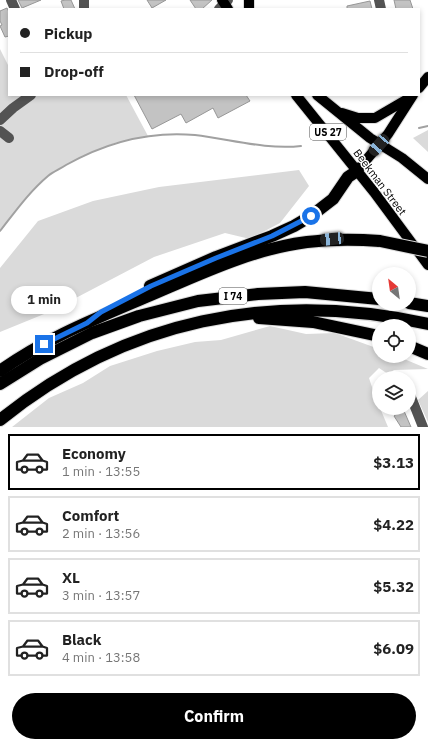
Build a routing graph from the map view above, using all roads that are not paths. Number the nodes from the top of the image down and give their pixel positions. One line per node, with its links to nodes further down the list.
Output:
1 (428, 77): 2 (main road)
2 (420, 87)
3 (30, 96): 8 (street)
4 (297, 96): 12 (main road, Beekman Street / US 27)
5 (318, 96): 7 (main road, Beekman Street / US 27)
6 (413, 96): 7 (main road); 11 (main road)
7 (333, 109): 11 (main road, Beekman Street / US 27)
8 (0, 120)
9 (0, 131): 10 (street)
10 (9, 138)
11 (379, 145): 12 (main road); 13 (main road, Beekman Street / US 27)
12 (357, 171): 15 (main road, Beekman Street / US 27); 19 (highway)
13 (428, 179)
14 (428, 251): 19 (highway, bridge)
15 (428, 265)
16 (372, 298): 26 (highway, I 74)
17 (416, 304): 18 (highway)
18 (426, 305)
19 (87, 323): 25 (highway)
20 (188, 324): 21 (highway, I 74); 22 (highway); 28 (highway, I 74)
21 (428, 324)
22 (372, 335)
23 (416, 349): 24 (highway)
24 (428, 354)
25 (0, 371)
26 (0, 384)
27 (416, 410): 29 (street)
28 (0, 420)
29 (423, 427)

